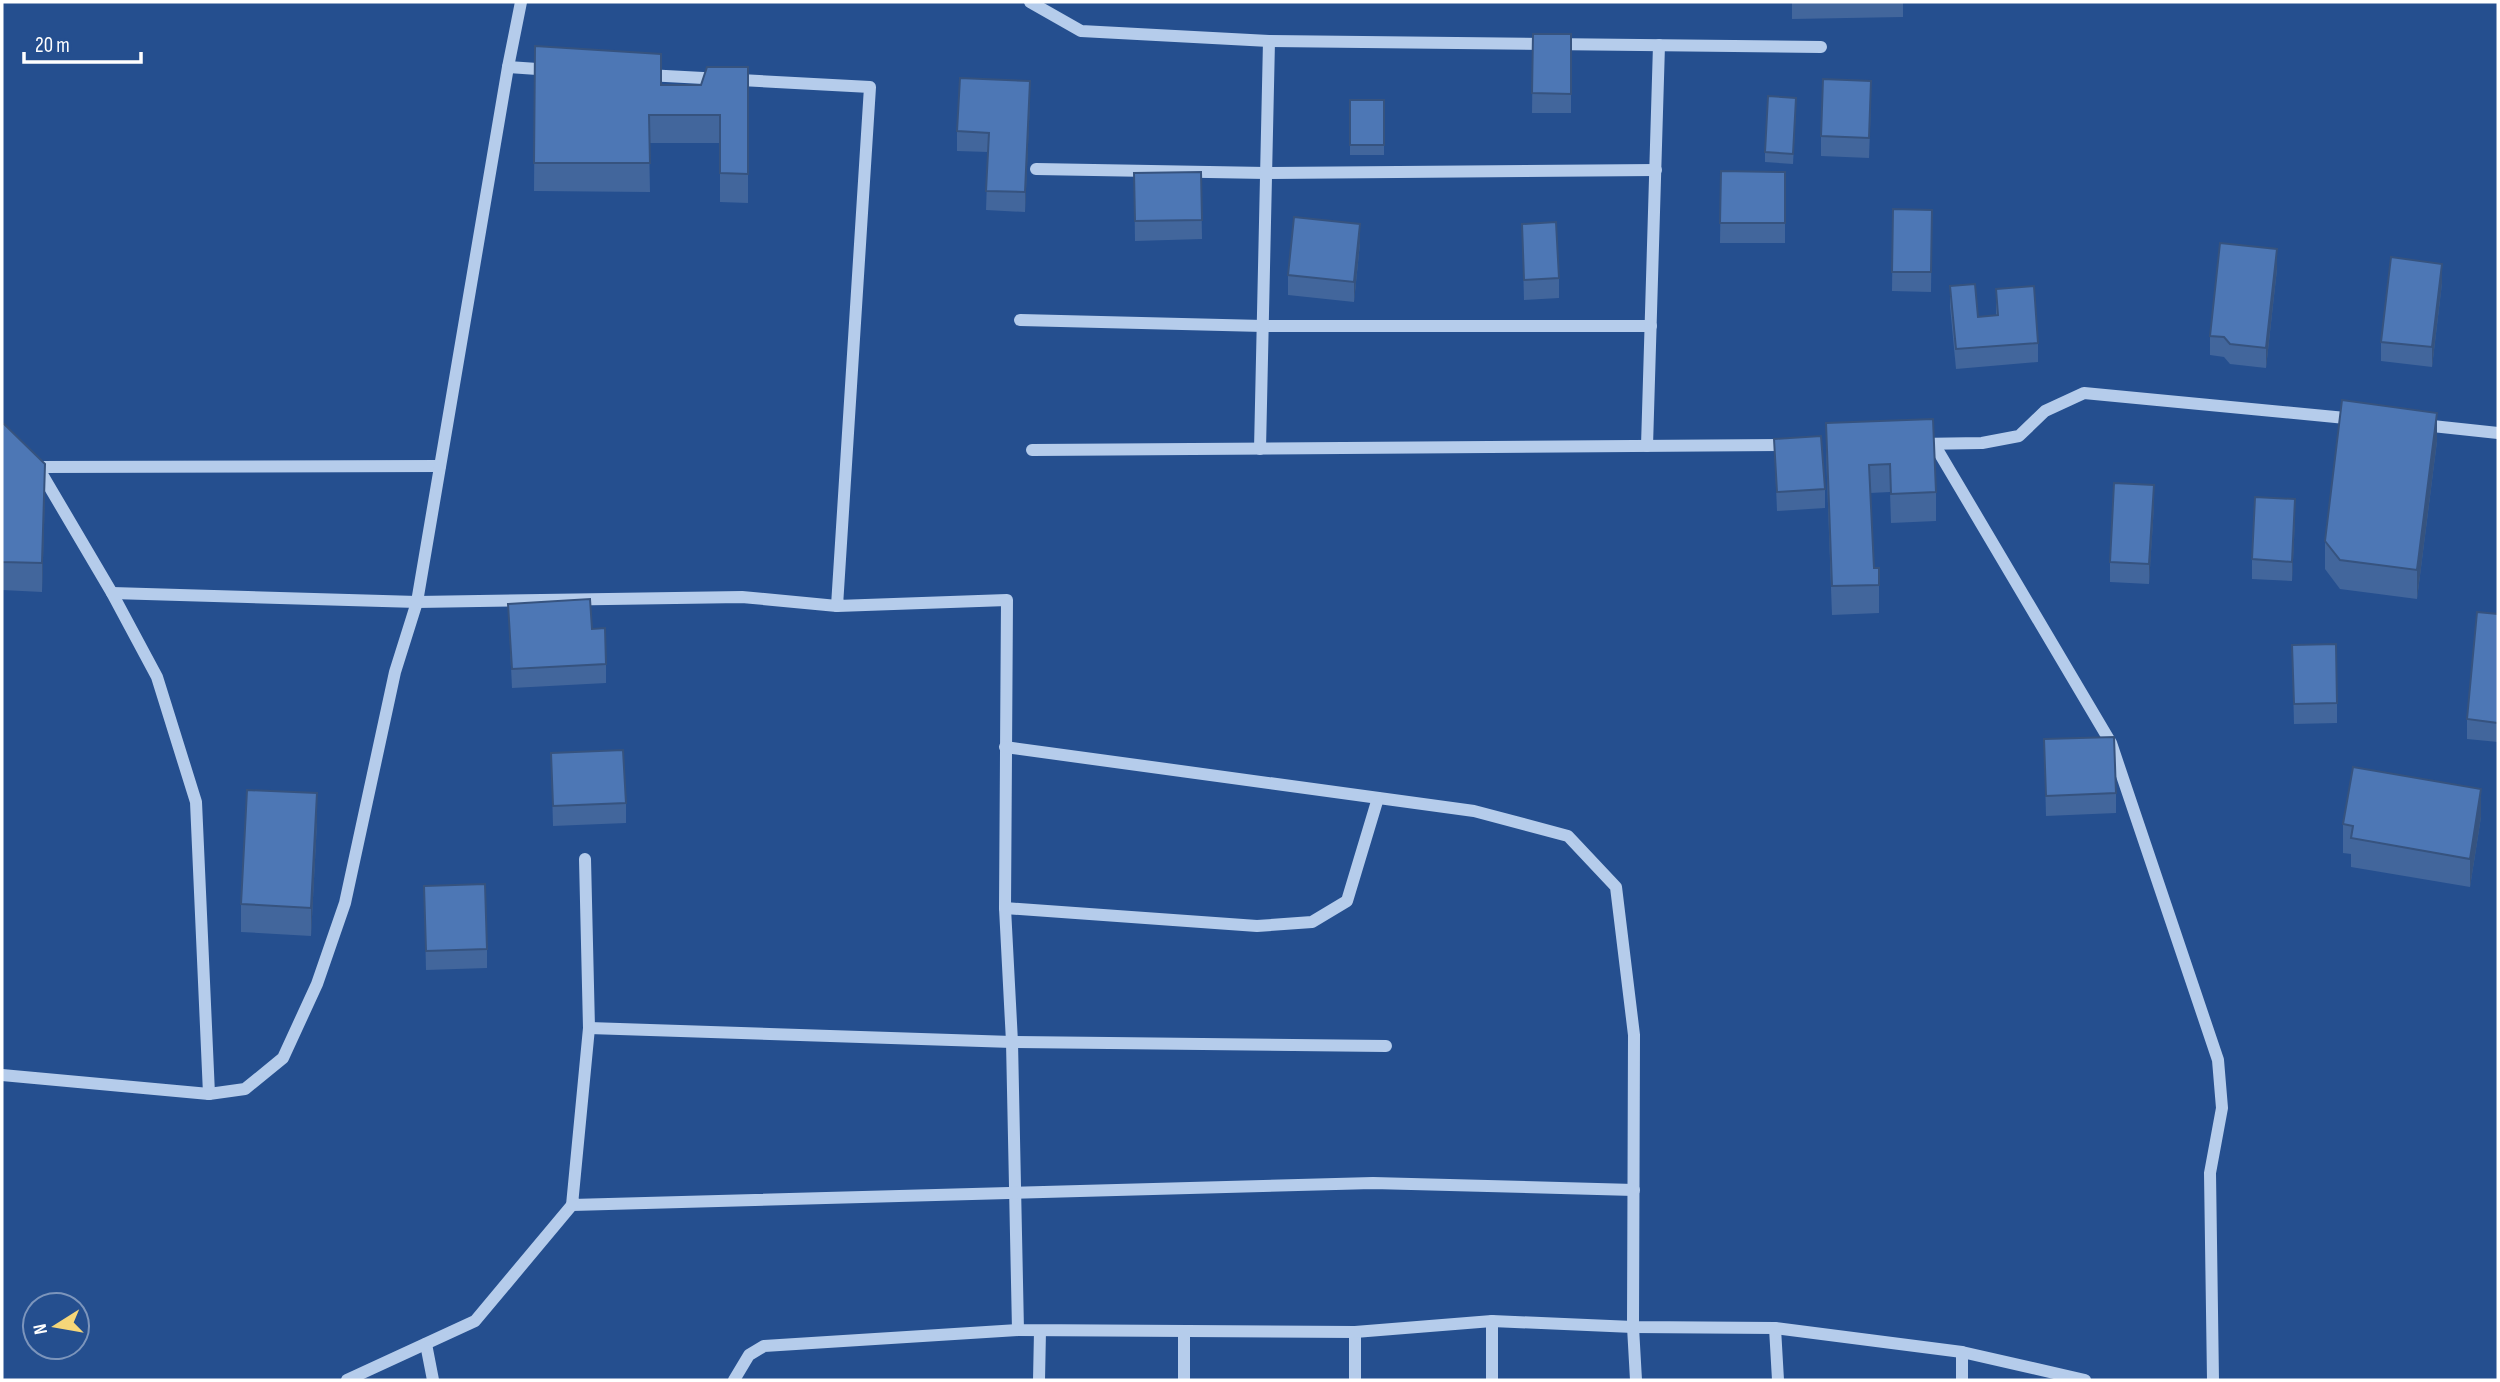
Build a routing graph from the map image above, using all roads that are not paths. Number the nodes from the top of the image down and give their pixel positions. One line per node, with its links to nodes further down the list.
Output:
1 (522, 2): 6 (street)
2 (1030, 2): 3 (street)
3 (1269, 41): 4 (street); 11 (street)
4 (1659, 46): 5 (street); 10 (street)
5 (1821, 47)
6 (508, 68): 7 (street); 25 (street)
7 (564, 71)
8 (633, 74): 29 (street)
9 (1036, 169): 11 (street)
10 (1656, 170): 11 (street); 14 (street)
11 (1266, 173): 13 (street)
12 (1020, 320): 13 (street)
13 (1263, 326): 14 (street); 22 (street)
14 (1651, 327): 21 (street)
15 (2374, 421): 19 (street)
16 (2415, 425): 17 (street)
17 (2498, 433)
18 (1906, 444): 19 (street)
19 (1934, 444): 62 (street)
20 (1797, 445): 21 (street)
21 (1647, 446): 22 (street)
22 (1260, 449): 23 (street)
23 (1032, 450)
24 (29, 456): 26 (street)
25 (440, 466): 26 (street); 28 (street)
26 (38, 467): 27 (street)
27 (112, 593): 28 (street); 38 (street)
28 (417, 602): 29 (street); 38 (street)
29 (837, 606): 30 (street)
30 (1005, 747): 31 (street); 33 (street)
31 (1378, 797): 33 (street); 39 (street)
32 (585, 859): 34 (street)
33 (1005, 908): 35 (street)
34 (589, 1028): 35 (street); 41 (street)
35 (1012, 1042): 36 (street); 40 (street)
36 (1386, 1046)
37 (2, 1075): 38 (street)
38 (209, 1094)
39 (1634, 1190): 40 (street); 43 (street)
40 (1016, 1195): 41 (street); 45 (street)
41 (572, 1205): 49 (street)
42 (1492, 1321): 43 (street); 48 (street); 57 (street)
43 (1633, 1327): 44 (street); 58 (street)
44 (1775, 1328): 50 (street); 59 (street)
45 (1018, 1330): 46 (street); 53 (street)
46 (1040, 1331): 47 (street); 54 (street)
47 (1184, 1331): 48 (street); 55 (street)
48 (1355, 1332): 56 (street)
49 (426, 1344): 51 (street); 52 (street)
50 (1962, 1352): 60 (street); 61 (street)
51 (347, 1380)
52 (433, 1380)
53 (734, 1380)
54 (1039, 1380)
55 (1184, 1380)
56 (1355, 1380)
57 (1492, 1380)
58 (1636, 1380)
59 (1778, 1380)
60 (1962, 1380)
61 (2085, 1380)
62 (2213, 1380)

